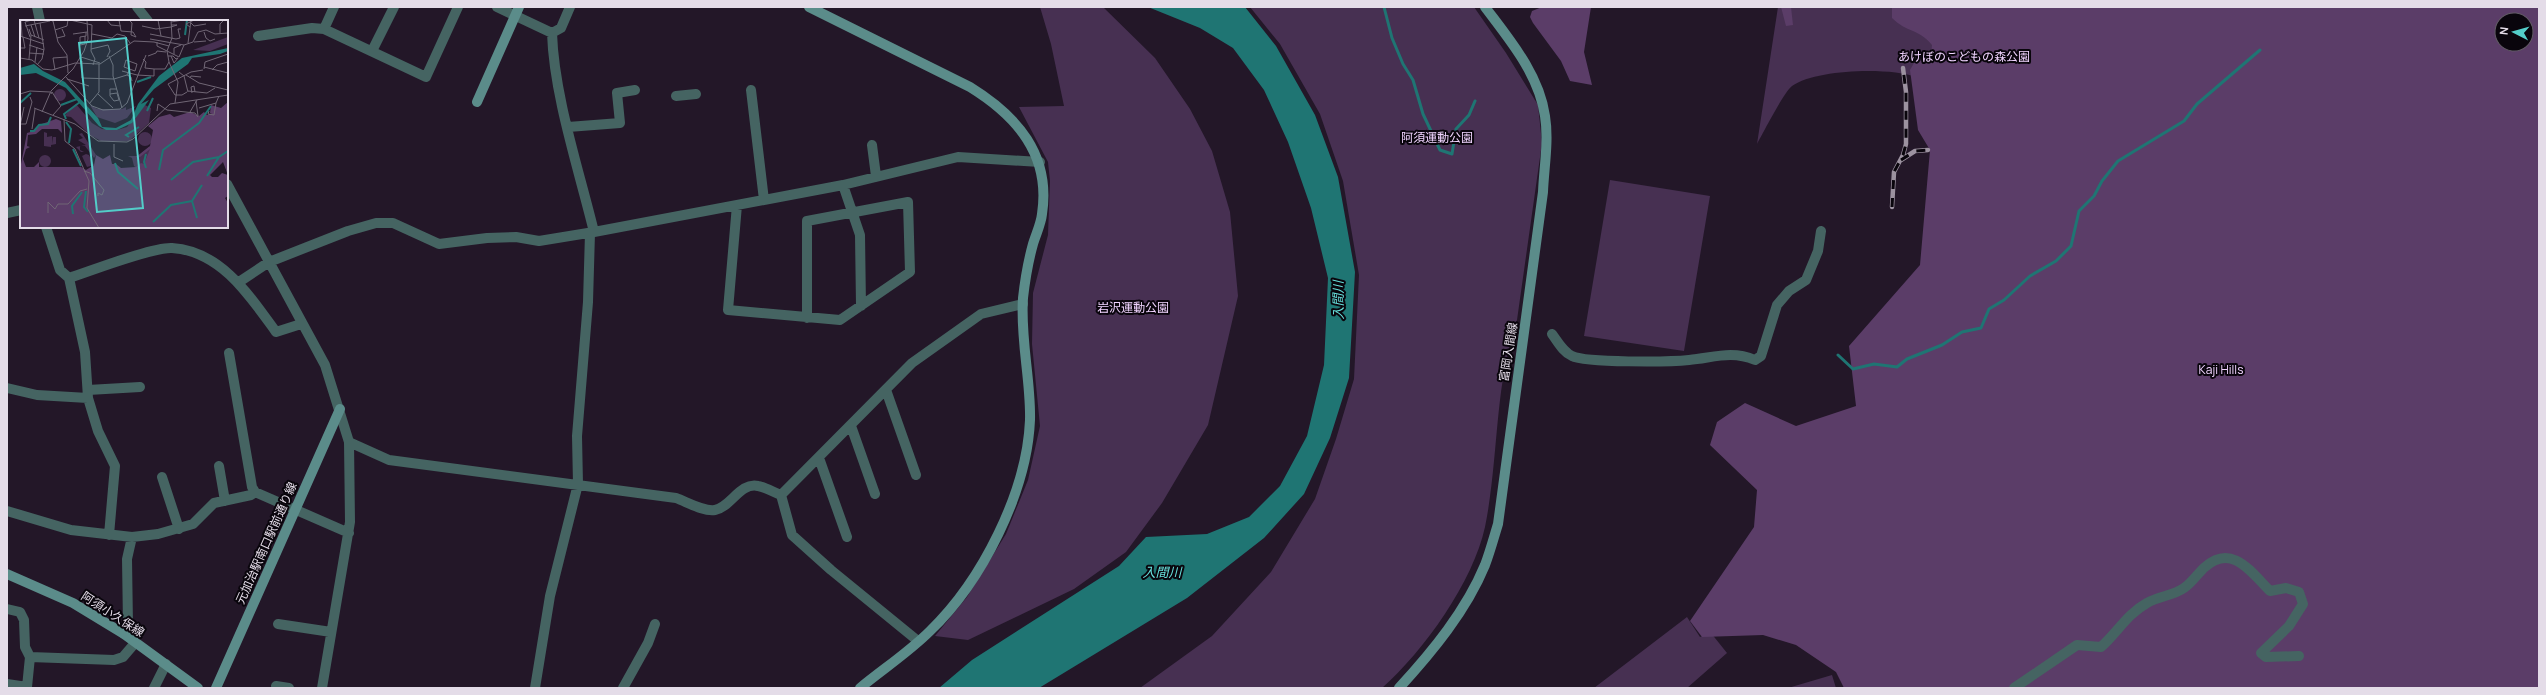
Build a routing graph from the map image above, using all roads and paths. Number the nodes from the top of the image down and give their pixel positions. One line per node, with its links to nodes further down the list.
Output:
1 (37, 7): 11 (street)
2 (137, 7): 12 (street)
3 (334, 7): 13 (street)
4 (394, 7): 16 (street)
5 (458, 7): 16 (street)
6 (498, 7): 10 (street)
7 (570, 7): 14 (street)
8 (809, 7): 24 (street)
9 (1485, 7): 89 (street, 富岡入間線)
10 (517, 11): 14 (street); 21 (street)
11 (40, 20)
12 (147, 20)
13 (324, 29): 15 (street); 16 (street)
14 (552, 33): 22 (street)
15 (258, 36)
16 (372, 51)
17 (635, 90): 22 (street)
18 (751, 90): 28 (street)
19 (696, 94): 20 (street)
20 (676, 96)
21 (477, 102)
22 (568, 127): 35 (street)
23 (872, 145): 25 (street)
24 (1040, 162): 25 (street); 39 (street)
25 (876, 176): 26 (street)
26 (843, 185): 28 (street); 31 (street)
27 (228, 186): 36 (street)
28 (764, 200): 29 (street)
29 (738, 205): 35 (street); 41 (street)
30 (20, 210): 32 (street)
31 (852, 212): 40 (street); 40 (street); 41 (street)
32 (7, 213)
33 (46, 228): 37 (street)
34 (1821, 231): 43 (street)
35 (592, 233): 36 (street); 56 (street)
36 (269, 262): 38 (street); 42 (street)
37 (69, 278): 38 (street); 48 (street)
38 (239, 282): 42 (street)
39 (1023, 304): 47 (street); 74 (street)
40 (861, 306): 41 (street)
41 (807, 318)
42 (301, 324): 49 (street)
43 (1552, 334)
44 (229, 353): 57 (street)
45 (140, 387): 48 (street)
46 (7, 388): 48 (street)
47 (886, 390): 50 (street); 54 (street)
48 (88, 394): 65 (street)
49 (340, 410): 51 (street); 61 (street, 元加治駅南口駅前通り線)
50 (851, 426): 52 (street); 58 (street)
51 (349, 442): 56 (street); 64 (street)
52 (819, 458): 59 (street); 67 (street)
53 (219, 466): 60 (street)
54 (916, 475)
55 (162, 477): 63 (street)
56 (578, 484): 59 (street); 86 (street)
57 (255, 492): 60 (street); 61 (street)
58 (875, 494)
59 (781, 495): 74 (street)
60 (225, 501): 63 (street)
61 (296, 509): 64 (street); 83 (street, 元加治駅南口駅前通り線)
62 (7, 511): 65 (street)
63 (179, 529): 66 (street)
64 (349, 533): 72 (street)
65 (109, 535): 66 (street)
66 (132, 537): 73 (street)
67 (847, 537)
68 (7, 574): 73 (street, 阿須小久保線)
69 (7, 609): 77 (street)
70 (278, 624): 72 (street)
71 (655, 624): 87 (street)
72 (331, 632): 85 (street)
73 (124, 634): 75 (street, 阿須小久保線)
74 (918, 641): 88 (street)
75 (135, 643): 77 (street); 78 (street, 阿須小久保線)
76 (2299, 656): 90 (street)
77 (30, 657): 79 (street)
78 (166, 664): 81 (street); 82 (street, 阿須小久保線)
79 (7, 684)
80 (276, 686): 84 (street)
81 (154, 688)
82 (198, 688)
83 (216, 688)
84 (289, 688)
85 (322, 688)
86 (535, 688)
87 (623, 688)
88 (860, 688)
89 (1399, 688)
90 (2014, 688)

